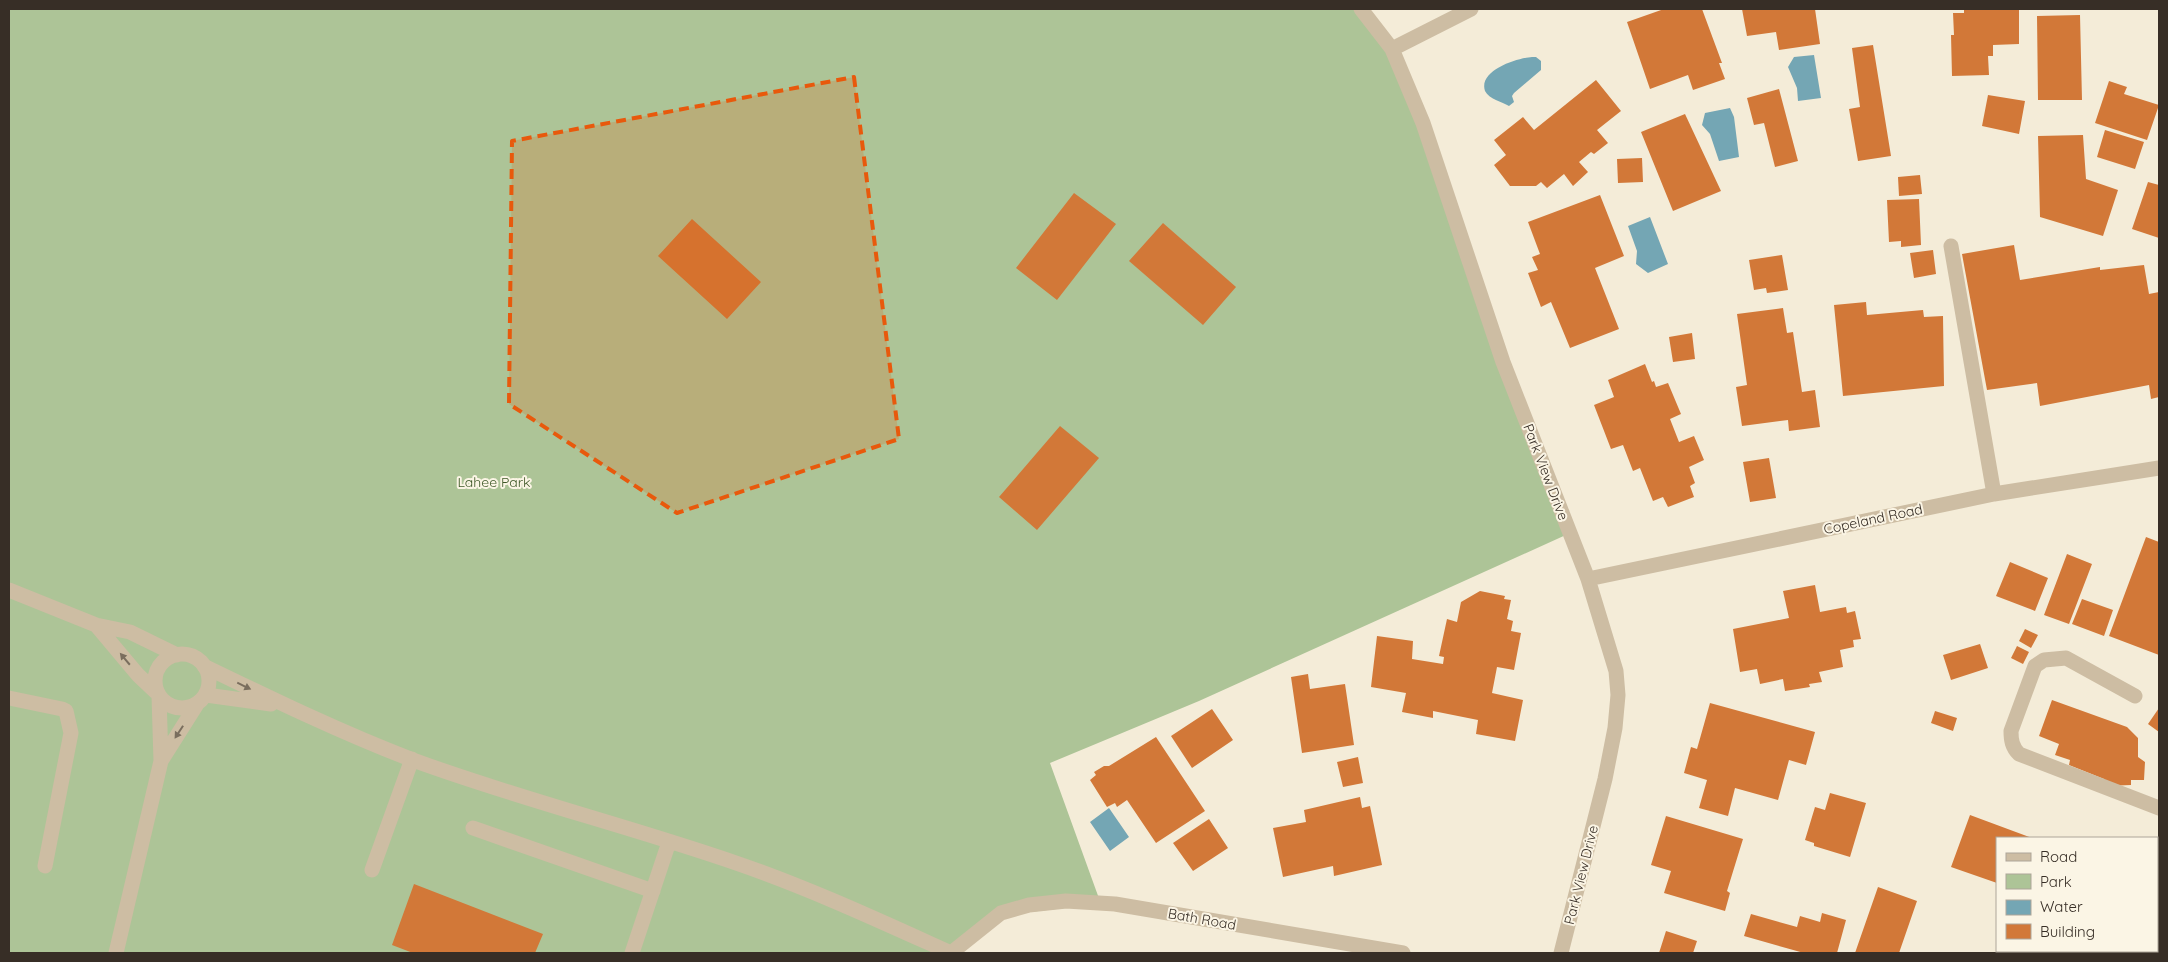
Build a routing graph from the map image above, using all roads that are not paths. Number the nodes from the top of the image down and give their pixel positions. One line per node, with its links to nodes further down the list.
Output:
1 (1361, 9): 3 (street, Park View Drive)
2 (1471, 9): 3 (street)
3 (1392, 49): 7 (street, Park View Drive)
4 (1951, 246): 6 (street)
5 (2159, 468): 6 (street, Copeland Road)
6 (1994, 494): 7 (street, Copeland Road)
7 (1588, 579): 29 (street, Park View Drive)
8 (9, 590): 9 (street)
9 (96, 625): 10 (street); 12 (street, one-way to 9)
10 (177, 655): 11 (street); 12 (street)
11 (204, 666): 15 (street); 16 (street, one-way to 16)
12 (158, 694): 15 (street); 18 (street)
13 (2134, 696): 19 (street)
14 (9, 698): 22 (street)
15 (202, 699): 16 (street); 18 (street, one-way to 18)
16 (285, 706): 17 (street)
17 (412, 759): 21 (street); 23 (street)
18 (161, 761): 25 (street)
19 (2159, 808)
20 (473, 828): 24 (street)
21 (669, 842): 24 (street); 27 (street)
22 (45, 866)
23 (372, 870)
24 (653, 891): 26 (street)
25 (116, 953)
26 (632, 953)
27 (951, 953): 28 (street, Bath Road)
28 (1403, 953)
29 (1561, 953)

